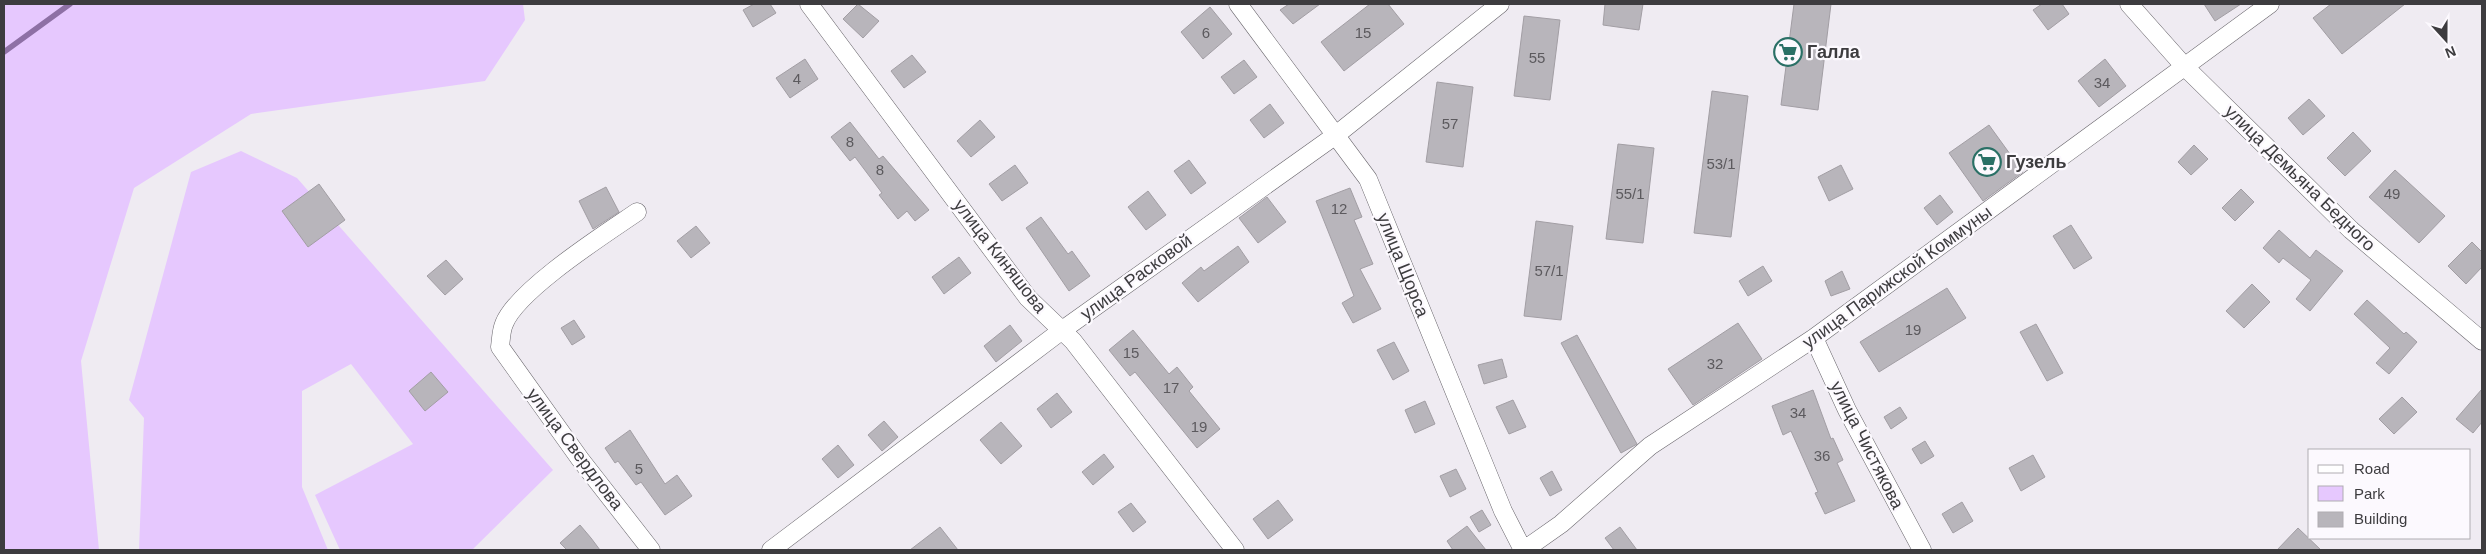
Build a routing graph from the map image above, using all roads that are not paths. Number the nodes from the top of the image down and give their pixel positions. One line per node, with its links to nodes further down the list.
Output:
1 (809, 4): 9 (street, улица Киняшова)
2 (1238, 4): 7 (street, улица Щорса)
3 (1500, 4): 7 (street, улица Расковой)
4 (2129, 4): 6 (street, улица Демьяна Бедного)
5 (2270, 4): 6 (street, улица Парижской Коммуны)
6 (2185, 67): 10 (street, улица Парижской Коммуны); 11 (street, улица Демьяна Бедного)
7 (1336, 135): 9 (street, улица Расковой); 15 (street, улица Щорса)
8 (637, 212): 12 (street, улица Свердлова)
9 (1061, 330): 13 (street, улица Расковой); 14 (street, улица Киняшова)
10 (1814, 338): 15 (street, улица Парижской Коммуны); 16 (street, улица Чистякова)
11 (2482, 341)
12 (650, 550)
13 (771, 550)
14 (1234, 550)
15 (1524, 550)
16 (1922, 550)

